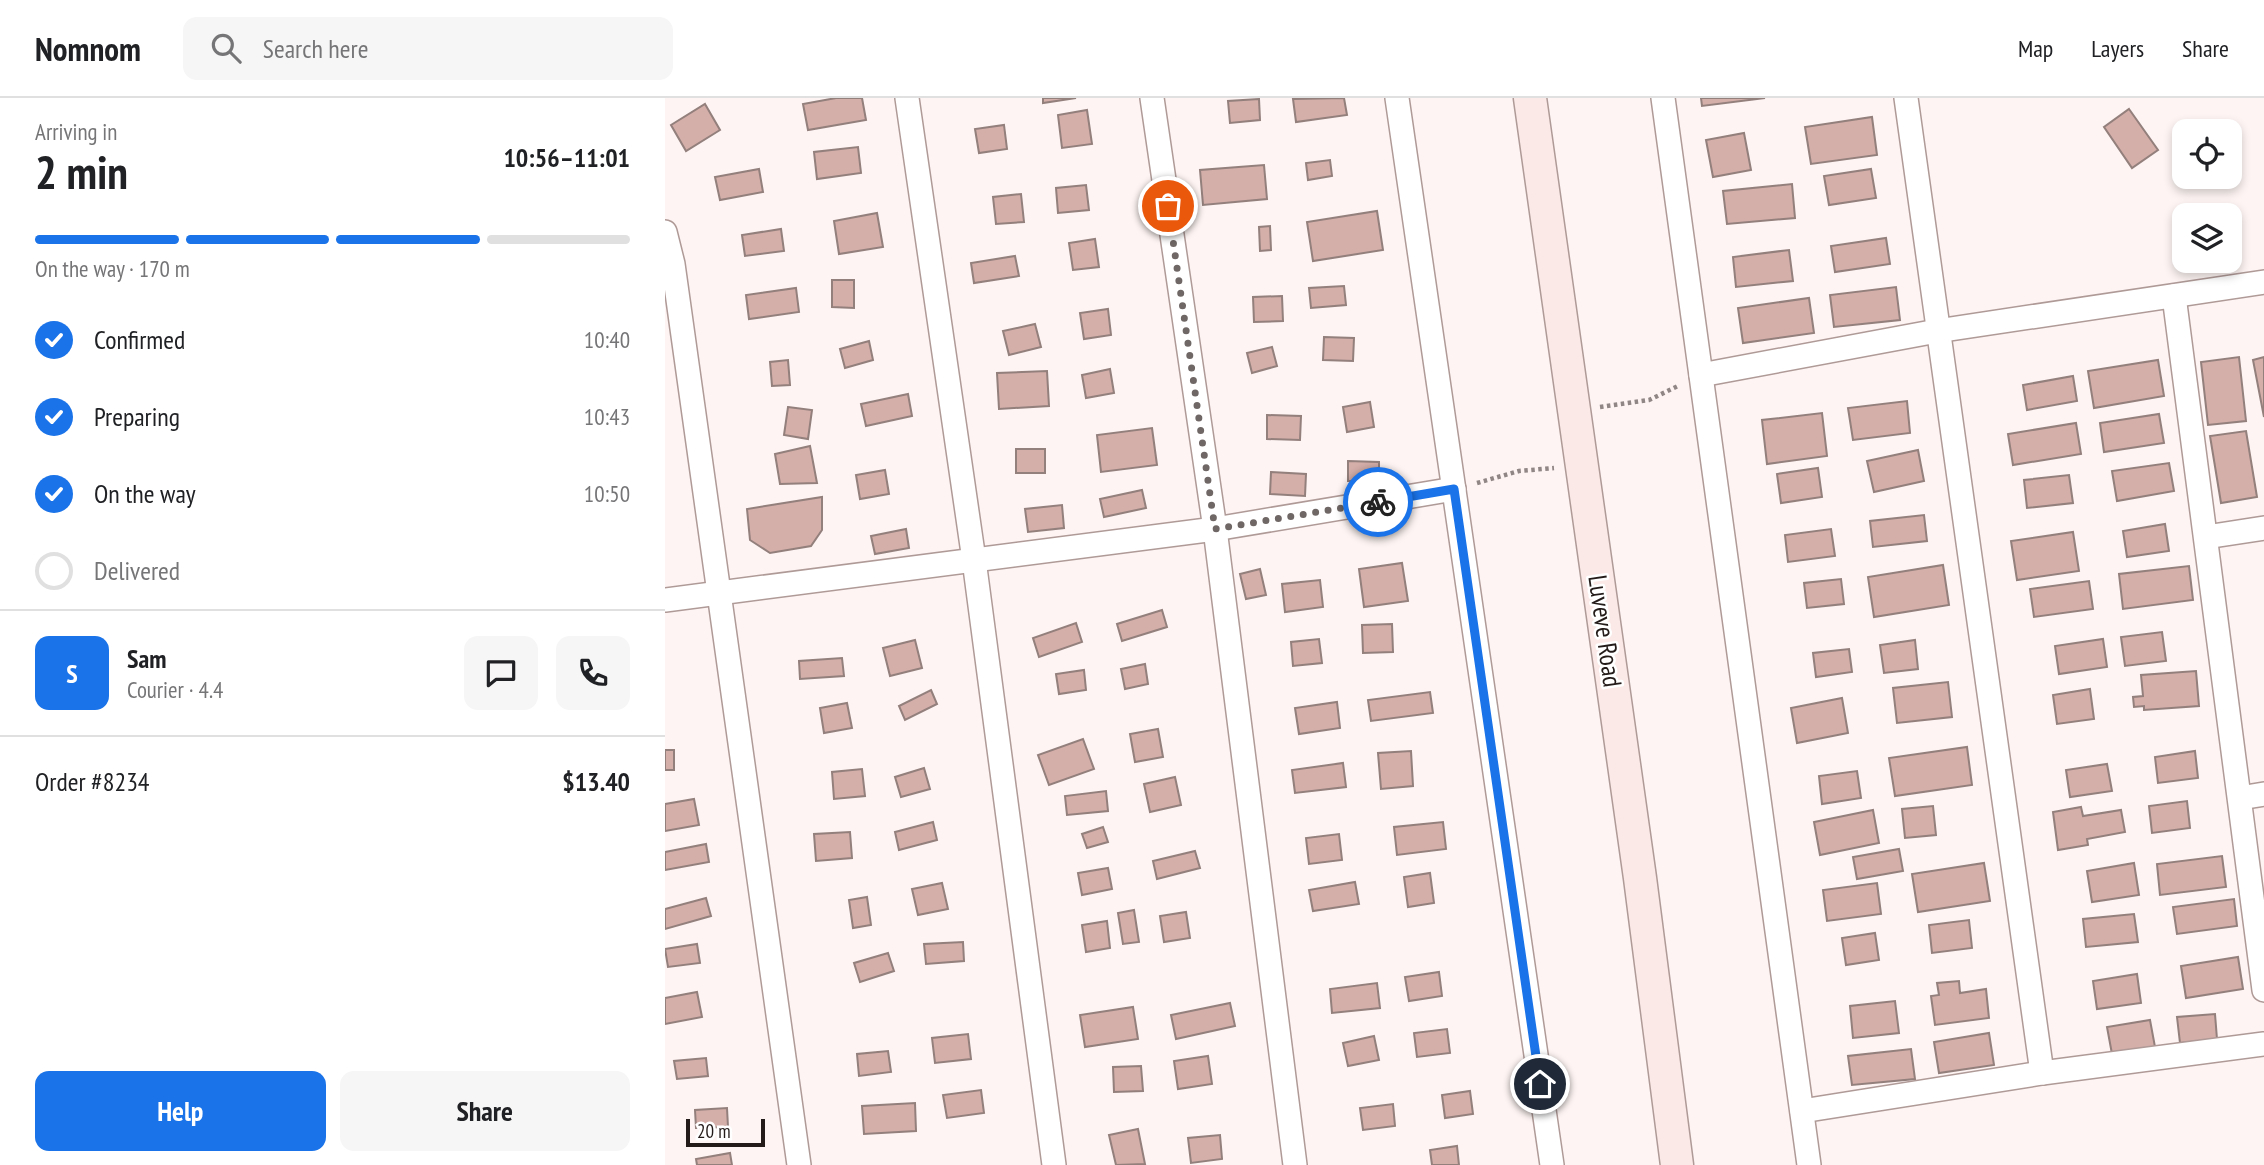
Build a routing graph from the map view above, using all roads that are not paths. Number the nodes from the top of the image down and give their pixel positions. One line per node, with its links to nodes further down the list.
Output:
1 (907, 98): 16 (street)
2 (1152, 98): 14 (street)
3 (1397, 98): 12 (street)
4 (1530, 98): 29 (street, Luveve Road)
5 (1663, 98): 11 (street)
6 (1906, 98): 10 (street)
7 (665, 232): 17 (street)
8 (2264, 282): 9 (street)
9 (2173, 296): 10 (street); 15 (street)
10 (1937, 331): 11 (street); 23 (street)
11 (1701, 375): 24 (street)
12 (1454, 489): 14 (street); 28 (street)
13 (2264, 528): 15 (street)
14 (1215, 529): 16 (street); 27 (street)
15 (2206, 537): 20 (street)
16 (974, 560): 17 (street); 26 (street)
17 (719, 594): 18 (street); 25 (street)
18 (665, 600)
19 (2264, 794): 20 (street)
20 (2240, 798): 21 (street)
21 (2264, 990)
22 (2264, 1044): 23 (street)
23 (2042, 1073): 24 (street)
24 (1802, 1111): 30 (street)
25 (799, 1165)
26 (1054, 1165)
27 (1294, 1165)
28 (1552, 1165)
29 (1677, 1165)
30 (1809, 1165)

